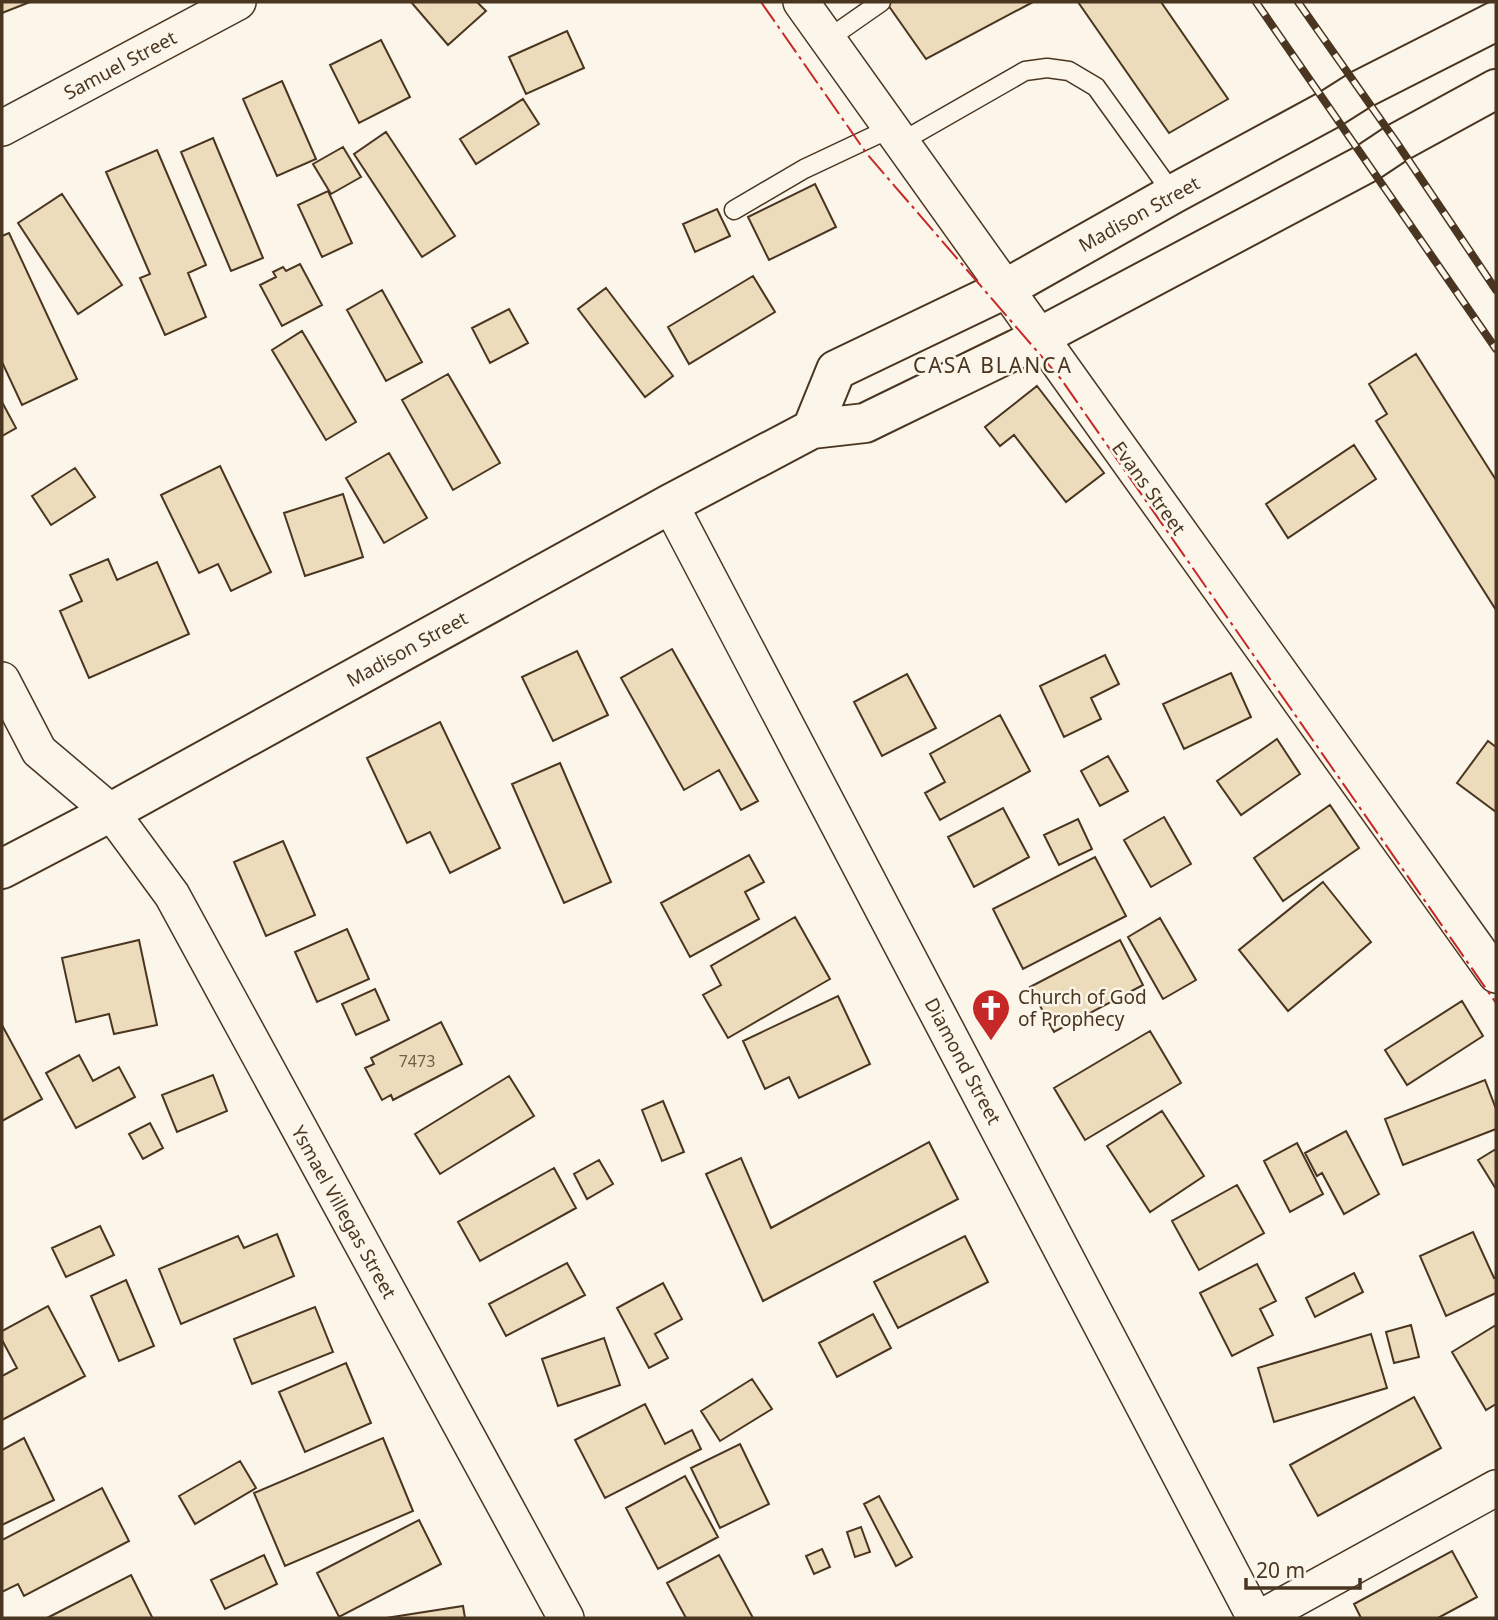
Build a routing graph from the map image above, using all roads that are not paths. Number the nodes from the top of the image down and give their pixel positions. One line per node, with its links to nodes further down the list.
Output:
1 (238, 2): 7 (street, Samuel Street)
2 (801, 2): 5 (street, Evans Street)
3 (881, 2): 5 (lane)
4 (1496, 21): 9 (street, Madison Street)
5 (828, 39): 8 (street, Evans Street)
6 (1496, 91): 12 (street, Madison Street)
7 (2, 128)
8 (896, 135): 9 (lane); 10 (lane); 11 (street, Evans Street)
9 (1173, 194): 11 (street, Madison Street)
10 (734, 210)
11 (1005, 289): 12 (street, Evans Street); 13 (street, Madison Street)
12 (1041, 336): 13 (street, Madison Street); 18 (street, Evans Street)
13 (812, 429): 14 (street, Madison Street)
14 (670, 504): 16 (street, Madison Street); 21 (street, Diamond Street)
15 (2, 680): 16 (street, Ysmael Villegas Street)
16 (111, 812): 17 (street, Madison Street); 20 (street, Ysmael Villegas Street)
17 (2, 869)
18 (1496, 975)
19 (1496, 1488): 22 (street)
20 (566, 1618)
21 (1255, 1618)
22 (1260, 1618)

